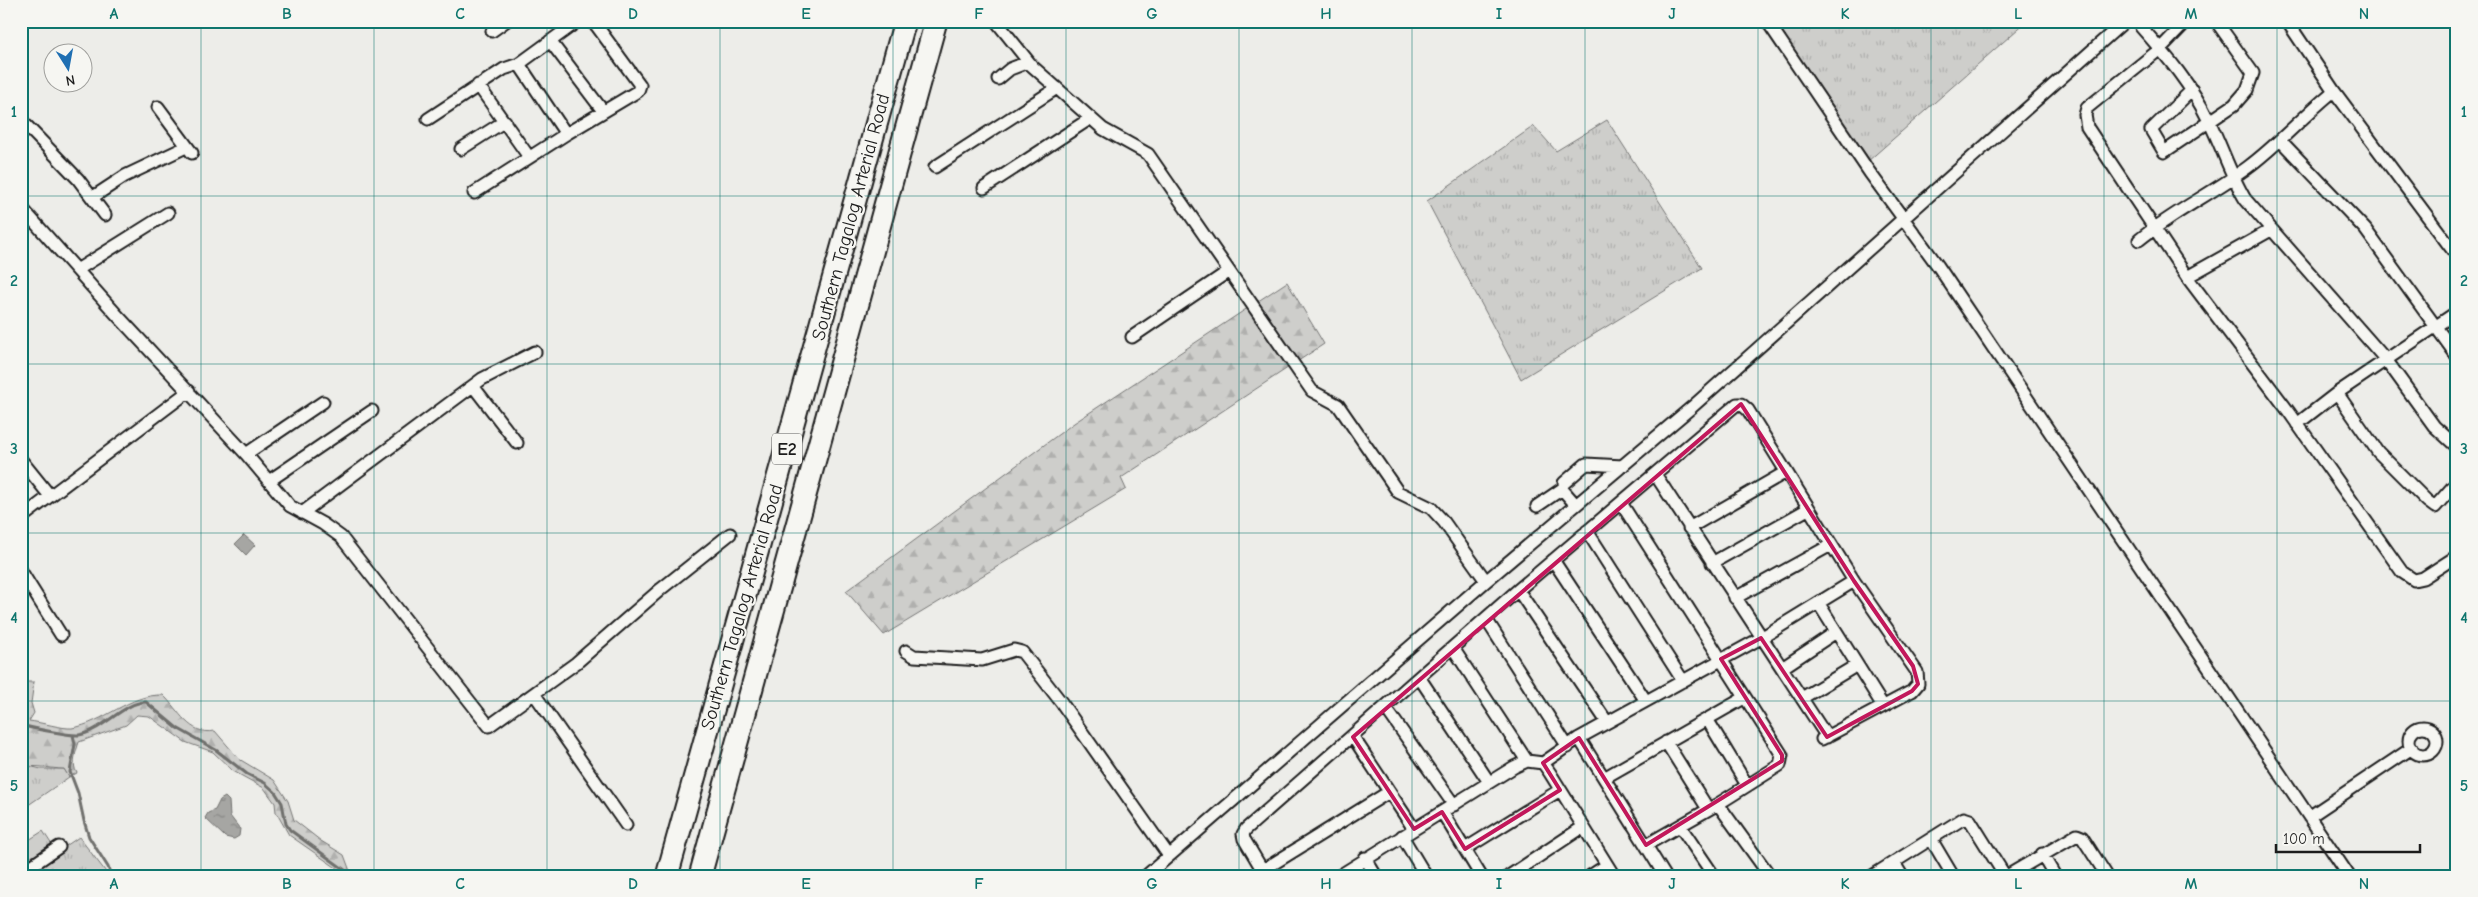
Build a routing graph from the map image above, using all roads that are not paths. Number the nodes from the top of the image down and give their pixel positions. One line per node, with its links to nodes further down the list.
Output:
1 (506, 21): 13 (street)
2 (578, 21): 14 (street)
3 (589, 21): 24 (street)
4 (905, 21): 144 (highway, Southern Tagalog Arterial Road / E2)
5 (936, 21): 145 (highway, Southern Tagalog Arterial Road / E2)
6 (996, 21): 16 (street)
7 (1767, 21): 42 (street)
8 (2125, 21): 42 (street)
9 (2187, 21): 15 (street)
10 (2216, 21): 29 (street)
11 (2287, 21): 22 (street)
12 (2141, 27): 15 (street)
13 (492, 31)
14 (550, 41): 17 (street); 24 (street)
15 (2160, 49): 21 (street); 43 (street)
16 (1028, 62): 18 (street); 20 (street)
17 (519, 64): 19 (street); 30 (street)
18 (998, 79)
19 (478, 85): 26 (street); 28 (street)
20 (1057, 88): 25 (street); 34 (street)
21 (2192, 90): 29 (street); 29 (street)
22 (2334, 91): 31 (street); 46 (street)
23 (158, 106): 38 (street)
24 (603, 111): 30 (street)
25 (1091, 118): 36 (street); 48 (street)
26 (428, 119)
27 (21, 120): 38 (street)
28 (505, 122): 32 (street); 33 (street)
29 (2210, 122): 35 (street)
30 (566, 134): 33 (street)
31 (2281, 141): 35 (street); 51 (street)
32 (462, 149)
33 (529, 157): 37 (street)
34 (936, 167)
35 (2232, 178): 43 (street); 44 (street)
36 (984, 188)
37 (474, 193)
38 (93, 197): 41 (street)
39 (21, 207): 47 (street)
40 (168, 213): 47 (street)
41 (105, 215)
42 (1903, 216): 66 (street); 127 (street)
43 (2153, 228): 45 (street); 49 (street)
44 (2271, 230): 49 (street); 55 (street)
45 (2139, 240)
46 (2457, 256)
47 (77, 270): 57 (street)
48 (1229, 271): 52 (street); 88 (street)
49 (2187, 277): 61 (street)
50 (2457, 312): 51 (street)
51 (2436, 326): 54 (street); 55 (street)
52 (1132, 337)
53 (535, 352): 56 (street)
54 (2457, 356)
55 (2387, 361): 58 (street); 63 (street)
56 (473, 386): 62 (street); 77 (street)
57 (189, 391): 64 (street); 72 (street)
58 (2337, 393): 61 (street); 70 (street)
59 (324, 402): 64 (street)
60 (372, 411): 69 (street)
61 (2297, 424): 83 (street)
62 (518, 443)
63 (2457, 447)
64 (246, 454): 69 (street)
65 (21, 460): 72 (street)
66 (1623, 466): 71 (street); 74 (street)
67 (1786, 472): 68 (street); 76 (street); 79 (street)
68 (1655, 474): 73 (street); 79 (street)
69 (269, 481): 77 (street)
70 (2457, 482)
71 (1564, 483)
72 (50, 496): 78 (street)
73 (1621, 503): 80 (street); 99 (street)
74 (1576, 505): 75 (street); 88 (street)
75 (1537, 506)
76 (1808, 509): 82 (street); 85 (street)
77 (302, 513): 104 (street)
78 (21, 518)
79 (1689, 528): 85 (street)
80 (1587, 531): 84 (street); 103 (street)
81 (730, 534): 104 (street)
82 (1831, 545): 87 (street); 91 (street)
83 (2457, 556)
84 (1553, 560): 90 (street); 107 (street)
85 (1712, 563): 91 (street)
86 (21, 570): 89 (street)
87 (1854, 581): 92 (street); 108 (street)
88 (1486, 582): 138 (street)
89 (25, 587): 95 (street)
90 (1518, 590): 93 (street); 111 (street)
91 (1735, 598): 96 (street)
92 (1819, 604): 94 (street); 96 (street)
93 (1486, 620): 97 (street); 115 (street)
94 (1836, 632): 100 (street); 101 (street)
95 (61, 635)
96 (1761, 638): 99 (street); 101 (street)
97 (1453, 648): 102 (street); 117 (street)
98 (906, 651): 138 (street)
99 (1721, 659): 103 (street); 105 (street)
100 (1857, 664): 106 (street); 108 (street)
101 (1782, 668): 106 (street)
102 (1420, 677): 109 (street); 120 (street)
103 (1683, 681): 107 (street)
104 (535, 695): 128 (street)
105 (1744, 698): 110 (street); 121 (street)
106 (1802, 698): 108 (street)
107 (1646, 701): 111 (street)
108 (1883, 706)
109 (1385, 707): 112 (street); 124 (street)
110 (1706, 719): 114 (street); 121 (street)
111 (1607, 722): 113 (street)
112 (1353, 737): 123 (street); 143 (street)
113 (1579, 738): 115 (street); 119 (street)
114 (1666, 742): 119 (street); 125 (street)
115 (1568, 747): 118 (street)
116 (2412, 748): 127 (street)
117 (1527, 761): 118 (street); 120 (street)
118 (1543, 763): 122 (street)
119 (1604, 778): 134 (street)
120 (1489, 782): 124 (street)
121 (1747, 785): 125 (street)
122 (1560, 790): 130 (street); 136 (street)
123 (1389, 792): 131 (street); 143 (street)
124 (1454, 805): 126 (street)
125 (1713, 806): 129 (street); 156 (street)
126 (1442, 812): 131 (street); 136 (street)
127 (2309, 817): 163 (street)
128 (626, 825)
129 (1680, 826): 134 (street); 155 (street)
130 (1583, 827): 141 (street); 151 (street)
131 (1414, 829): 132 (street)
132 (1402, 836): 139 (street); 149 (street)
133 (1931, 839): 140 (street); 159 (street); 160 (street)
134 (1646, 845): 154 (street)
135 (59, 847): 142 (street)
136 (1465, 849): 150 (street)
137 (2042, 854): 160 (street); 161 (street); 162 (street)
138 (1169, 856): 146 (street)
139 (1365, 858): 147 (street); 148 (street)
140 (1894, 863): 157 (street); 158 (street)
141 (1607, 864): 152 (street); 153 (street)
142 (21, 873)
143 (1265, 873)
144 (667, 876)
145 (700, 876)
146 (1146, 876)
147 (1339, 876)
148 (1376, 876)
149 (1426, 876)
150 (1481, 876)
151 (1509, 876)
152 (1590, 876)
153 (1614, 876)
154 (1665, 876)
155 (1714, 876)
156 (1770, 876)
157 (1872, 876)
158 (1902, 876)
159 (1953, 876)
160 (2006, 876)
161 (2055, 876)
162 (2107, 876)
163 (2348, 876)

